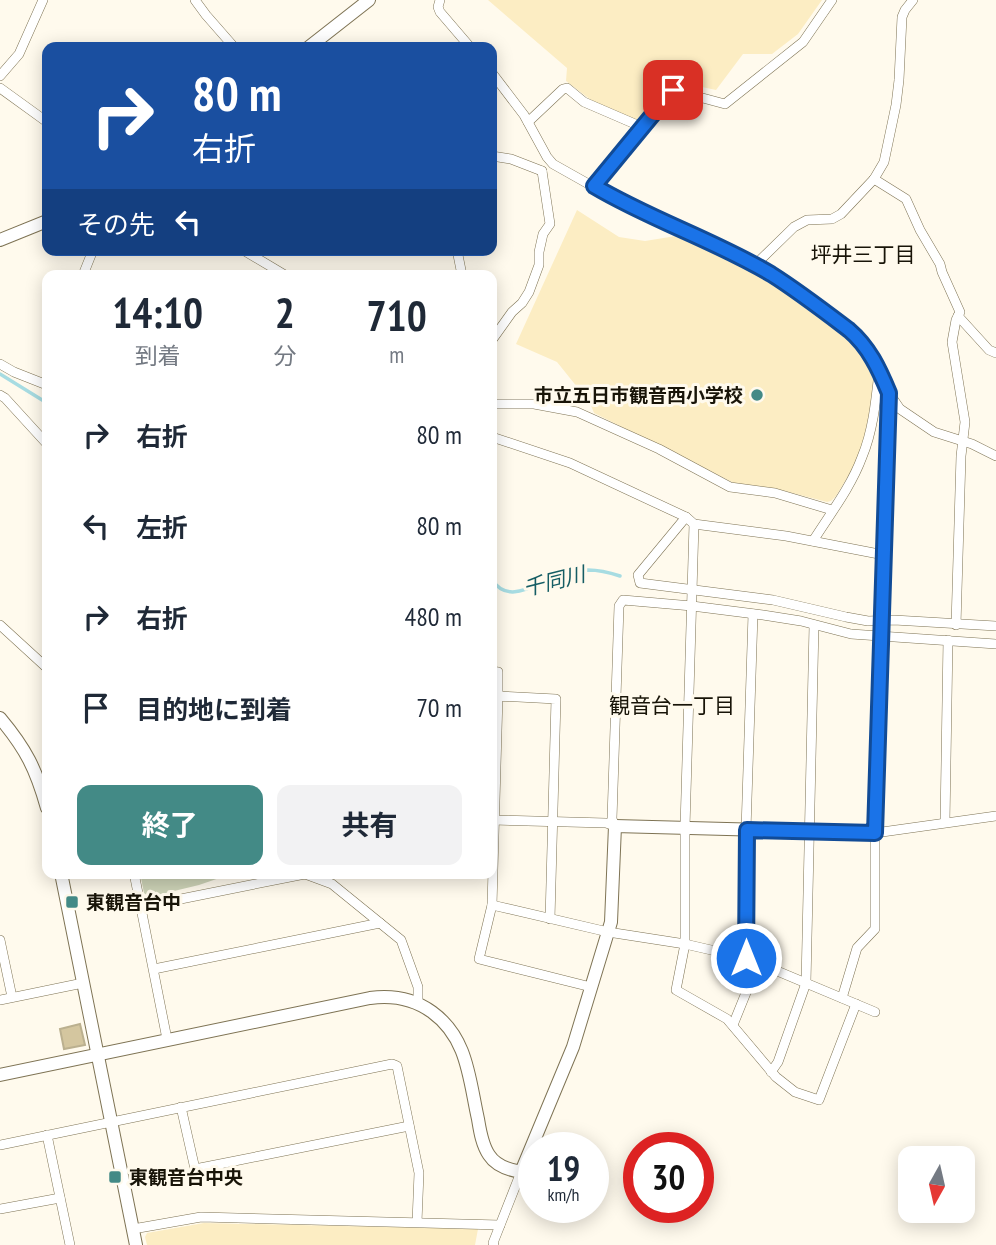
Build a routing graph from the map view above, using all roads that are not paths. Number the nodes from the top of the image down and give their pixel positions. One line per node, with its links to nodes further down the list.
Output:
1 (43, 0): 11 (street)
2 (195, 0): 8 (street)
3 (369, 0): 7 (street)
4 (440, 0): 10 (street)
5 (832, 0): 16 (street)
6 (913, 0): 20 (street)
7 (355, 5): 9 (street)
8 (230, 42)
9 (314, 42)
10 (466, 42)
11 (0, 76)
12 (497, 80): 15 (street)
13 (0, 89): 14 (street)
14 (42, 118)
15 (528, 122): 16 (street); 18 (street)
16 (642, 127): 21 (street)
17 (497, 157): 19 (street)
18 (553, 164): 19 (street); 21 (street)
19 (542, 171): 28 (street)
20 (874, 179): 25 (street); 27 (street)
21 (594, 186): 25 (street)
22 (42, 223): 23 (street)
23 (0, 240)
24 (253, 256): 26 (street)
25 (755, 265): 31 (street)
26 (277, 270)
27 (958, 316): 29 (street); 38 (street)
28 (497, 333)
29 (996, 353)
30 (0, 364): 32 (street)
31 (879, 370): 33 (street); 40 (street)
32 (42, 383)
33 (889, 393): 38 (street); 44 (street)
34 (0, 395): 36 (street)
35 (497, 404): 40 (street)
36 (42, 438)
37 (497, 439): 41 (street)
38 (963, 442): 39 (street); 51 (street)
39 (996, 456)
40 (832, 510): 43 (street)
41 (686, 517): 42 (street); 45 (street)
42 (694, 524): 43 (street); 45 (street)
43 (813, 541): 44 (street)
44 (884, 555): 48 (street)
45 (692, 590): 46 (street); 48 (street)
46 (692, 606): 47 (street); 66 (street); 67 (street)
47 (753, 614): 50 (street); 68 (street)
48 (882, 621): 51 (street); 53 (street)
49 (0, 625): 56 (street)
50 (814, 625): 53 (street); 69 (street)
51 (956, 625): 52 (street)
52 (996, 626)
53 (882, 636): 54 (street); 70 (street)
54 (947, 640): 55 (street); 65 (street)
55 (996, 644)
56 (42, 663)
57 (497, 672): 58 (street)
58 (498, 696): 60 (street); 64 (street)
59 (0, 718): 61 (street)
60 (497, 727)
61 (42, 791)
62 (996, 816): 65 (street)
63 (497, 820): 64 (street)
64 (552, 822): 66 (street); 78 (street)
65 (945, 822): 70 (street)
66 (615, 826): 67 (street); 80 (street)
67 (685, 827): 68 (street); 82 (street)
68 (747, 830): 69 (street); 83 (street)
69 (809, 832): 70 (street); 87 (street)
70 (875, 833): 90 (street)
71 (62, 879): 86 (street)
72 (135, 879): 77 (street)
73 (279, 879): 77 (street)
74 (318, 879): 79 (street)
75 (493, 879): 76 (street)
76 (492, 905): 78 (street); 88 (street)
77 (141, 906): 85 (street)
78 (550, 919): 80 (street)
79 (380, 923): 85 (street); 92 (street)
80 (608, 932): 82 (street); 88 (street)
81 (0, 940): 89 (street)
82 (685, 944): 83 (street); 95 (street)
83 (746, 958): 84 (street)
84 (758, 963): 87 (street); 95 (street)
85 (154, 969): 96 (street)
86 (83, 983): 89 (street); 97 (street)
87 (806, 984): 90 (street); 98 (street)
88 (591, 988): 103 (street)
89 (12, 998): 91 (street)
90 (842, 998): 93 (street)
91 (0, 1000)
92 (418, 1003): 96 (street); 106 (street)
93 (856, 1004): 94 (street); 98 (street)
94 (876, 1012)
95 (733, 1025): 98 (street)
96 (167, 1039): 97 (street)
97 (98, 1055): 99 (street); 101 (street)
98 (771, 1072)
99 (0, 1075)
100 (181, 1107): 101 (street); 102 (street); 102 (street)
101 (111, 1122): 104 (street); 112 (street)
102 (409, 1126): 110 (street)
103 (538, 1132)
104 (47, 1135): 105 (street); 108 (street)
105 (0, 1145)
106 (518, 1171)
107 (518, 1182): 111 (street)
108 (60, 1198): 109 (street); 113 (street)
109 (0, 1209)
110 (417, 1222): 111 (street); 112 (street)
111 (500, 1225): 115 (street)
112 (133, 1229): 114 (street)
113 (70, 1245)
114 (136, 1245)
115 (494, 1245)

